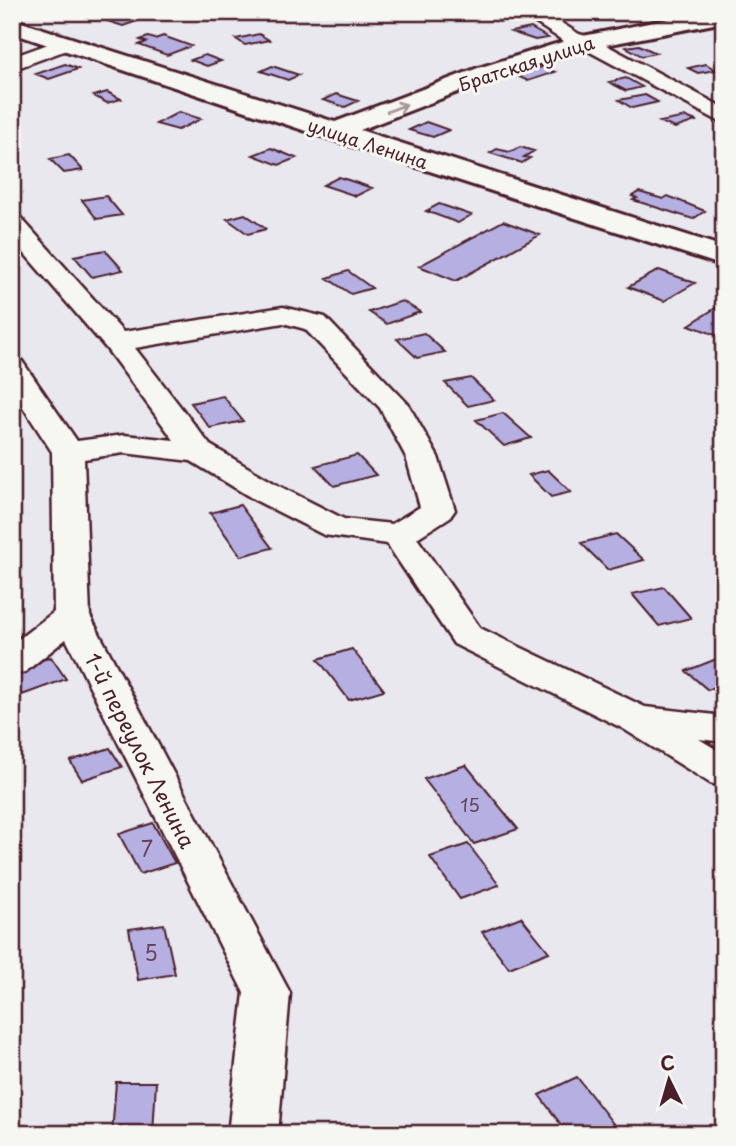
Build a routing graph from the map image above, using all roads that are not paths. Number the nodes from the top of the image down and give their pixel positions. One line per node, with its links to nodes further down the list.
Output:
1 (529, 12): 4 (street)
2 (724, 15): 4 (main road, Братская улица)
3 (12, 26): 5 (main road, улица Ленина)
4 (586, 42): 7 (street); 8 (main road, Братская улица, one-way to 4)
5 (65, 44): 6 (street); 8 (main road, улица Ленина)
6 (12, 64)
7 (724, 117)
8 (333, 132): 10 (main road, улица Ленина)
9 (12, 223): 11 (street)
10 (724, 257)
11 (116, 342): 14 (street); 15 (street)
12 (12, 367): 13 (street)
13 (68, 452): 14 (street); 16 (street, 1-й переулок Ленина)
14 (199, 452): 15 (street)
15 (398, 535): 18 (street)
16 (72, 616): 17 (street); 21 (street, 1-й переулок Ленина)
17 (12, 663)
18 (636, 719): 19 (street); 20 (street)
19 (724, 729)
20 (724, 773)
21 (253, 1134)

